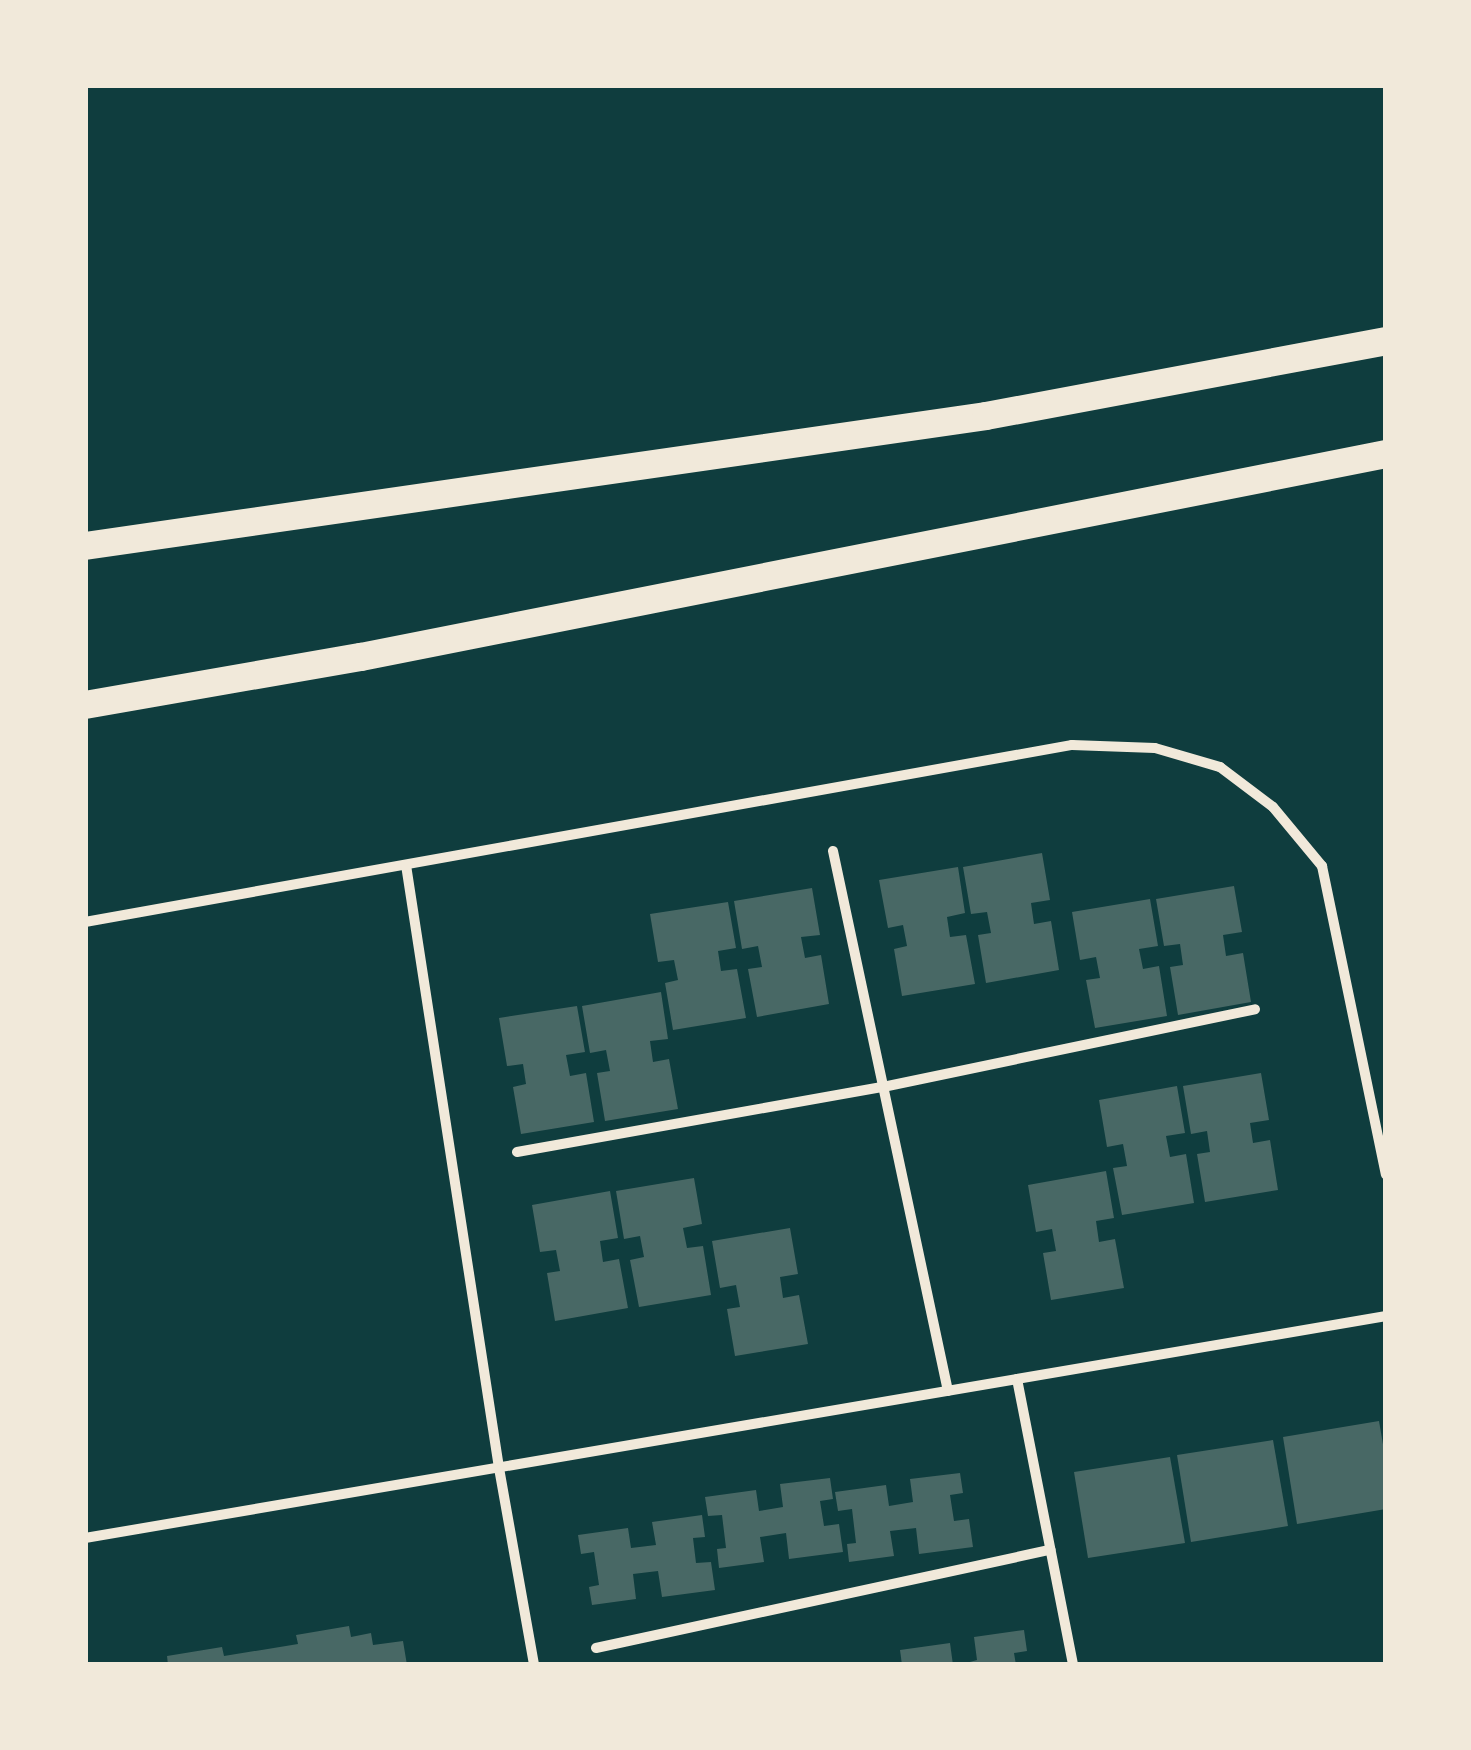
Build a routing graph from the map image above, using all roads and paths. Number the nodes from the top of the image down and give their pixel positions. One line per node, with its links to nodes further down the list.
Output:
1 (1386, 341): 3 (highway)
2 (1386, 454): 4 (highway)
3 (85, 546)
4 (85, 705)
5 (834, 851): 9 (street)
6 (406, 865): 7 (street); 11 (street); 15 (street)
7 (85, 922)
8 (1255, 1009): 9 (street)
9 (884, 1087): 10 (street); 14 (street)
10 (517, 1152)
11 (1386, 1174)
12 (1386, 1316): 13 (street)
13 (1017, 1379): 14 (street); 17 (street)
14 (948, 1391): 15 (street)
15 (499, 1468): 16 (street); 19 (street)
16 (85, 1538)
17 (1050, 1550): 18 (street); 20 (street)
18 (596, 1648)
19 (534, 1665)
20 (1073, 1665)

